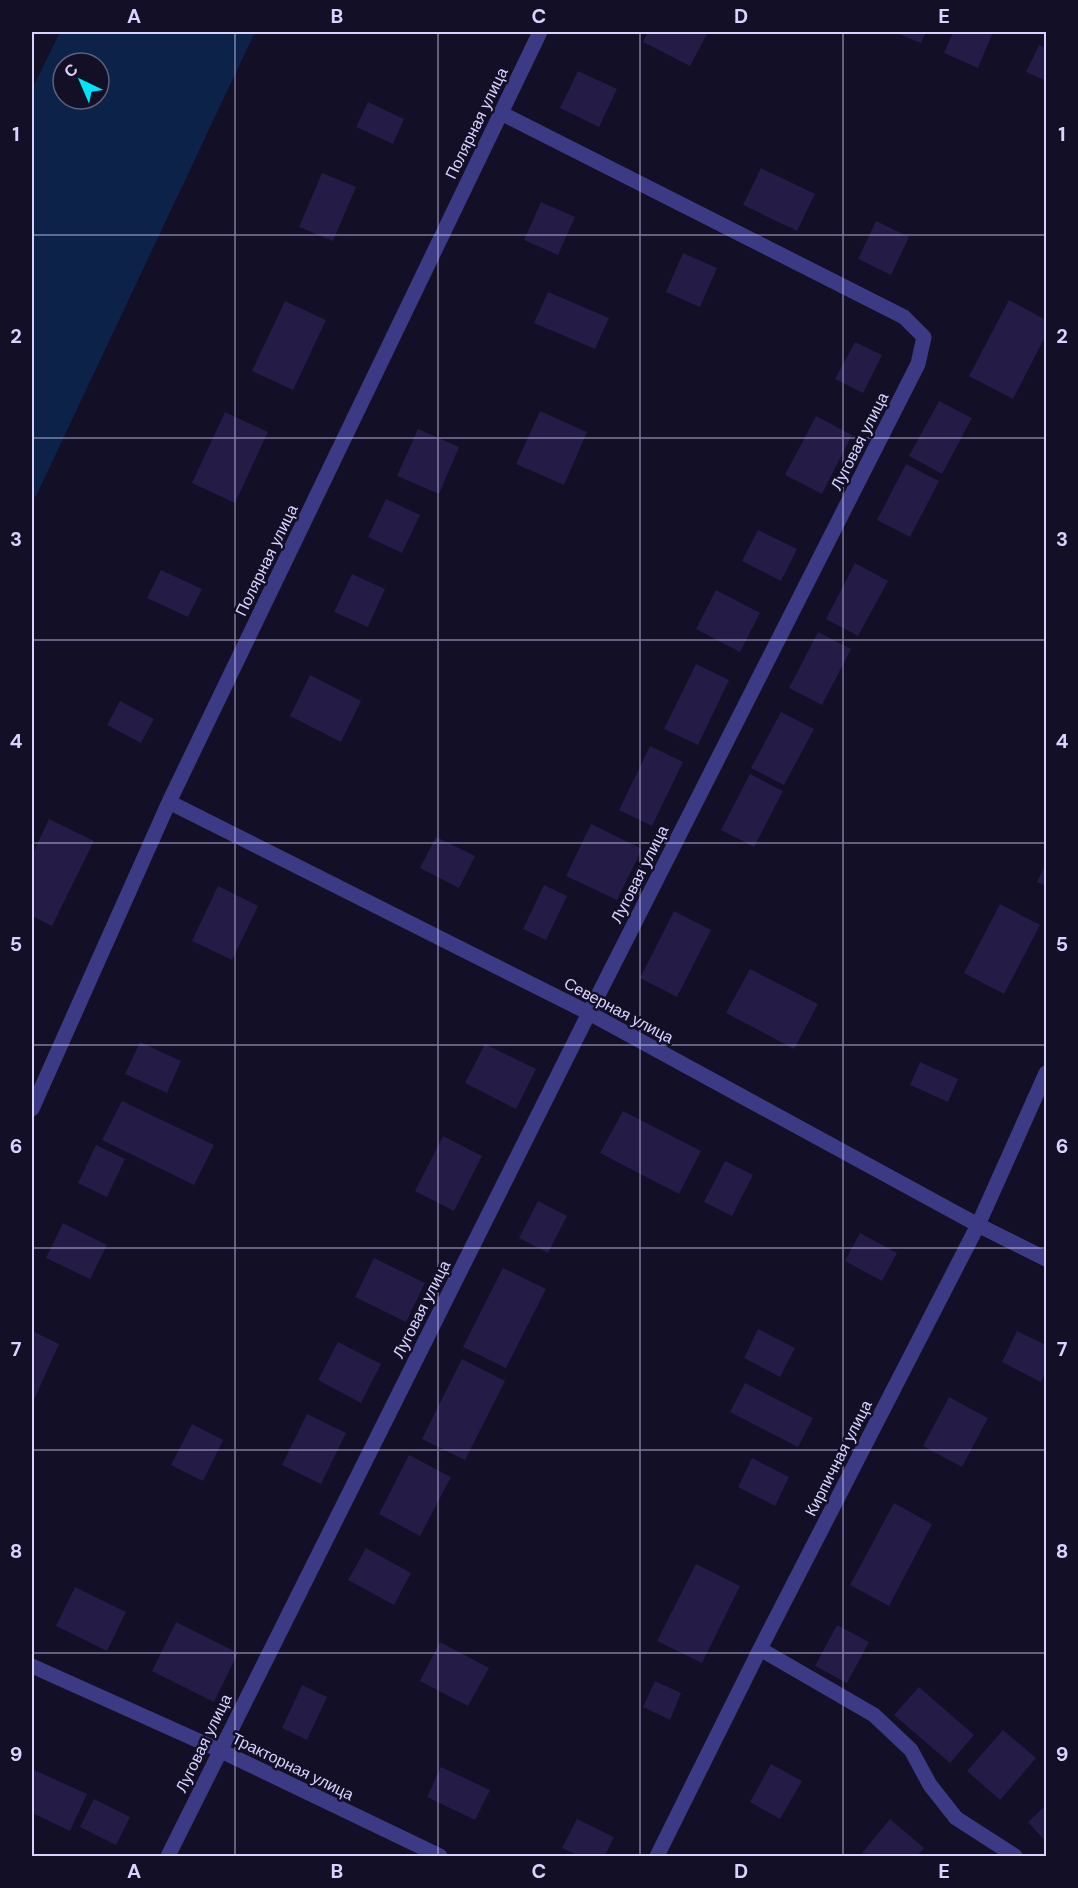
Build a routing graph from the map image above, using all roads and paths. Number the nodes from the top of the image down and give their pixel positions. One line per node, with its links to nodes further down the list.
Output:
1 (540, 32): 2 (street, Полярная улица)
2 (501, 112): 3 (street, Полярная улица); 4 (street, Луговая улица)
3 (169, 802): 4 (street, Северная улица); 6 (street, Полярная улица)
4 (589, 1013): 7 (street, Северная улица); 11 (street, Луговая улица)
5 (1047, 1073): 7 (street, Кирпичная улица)
6 (32, 1109)
7 (978, 1225): 8 (street, Северная улица); 9 (street, Кирпичная улица)
8 (1047, 1259)
9 (760, 1649): 14 (street, Кирпичная улица); 15 (street)
10 (32, 1666): 11 (street, Тракторная улица)
11 (219, 1750): 12 (street, Луговая улица); 13 (street, Тракторная улица)
12 (168, 1857)
13 (440, 1857)
14 (657, 1857)
15 (1016, 1857)

